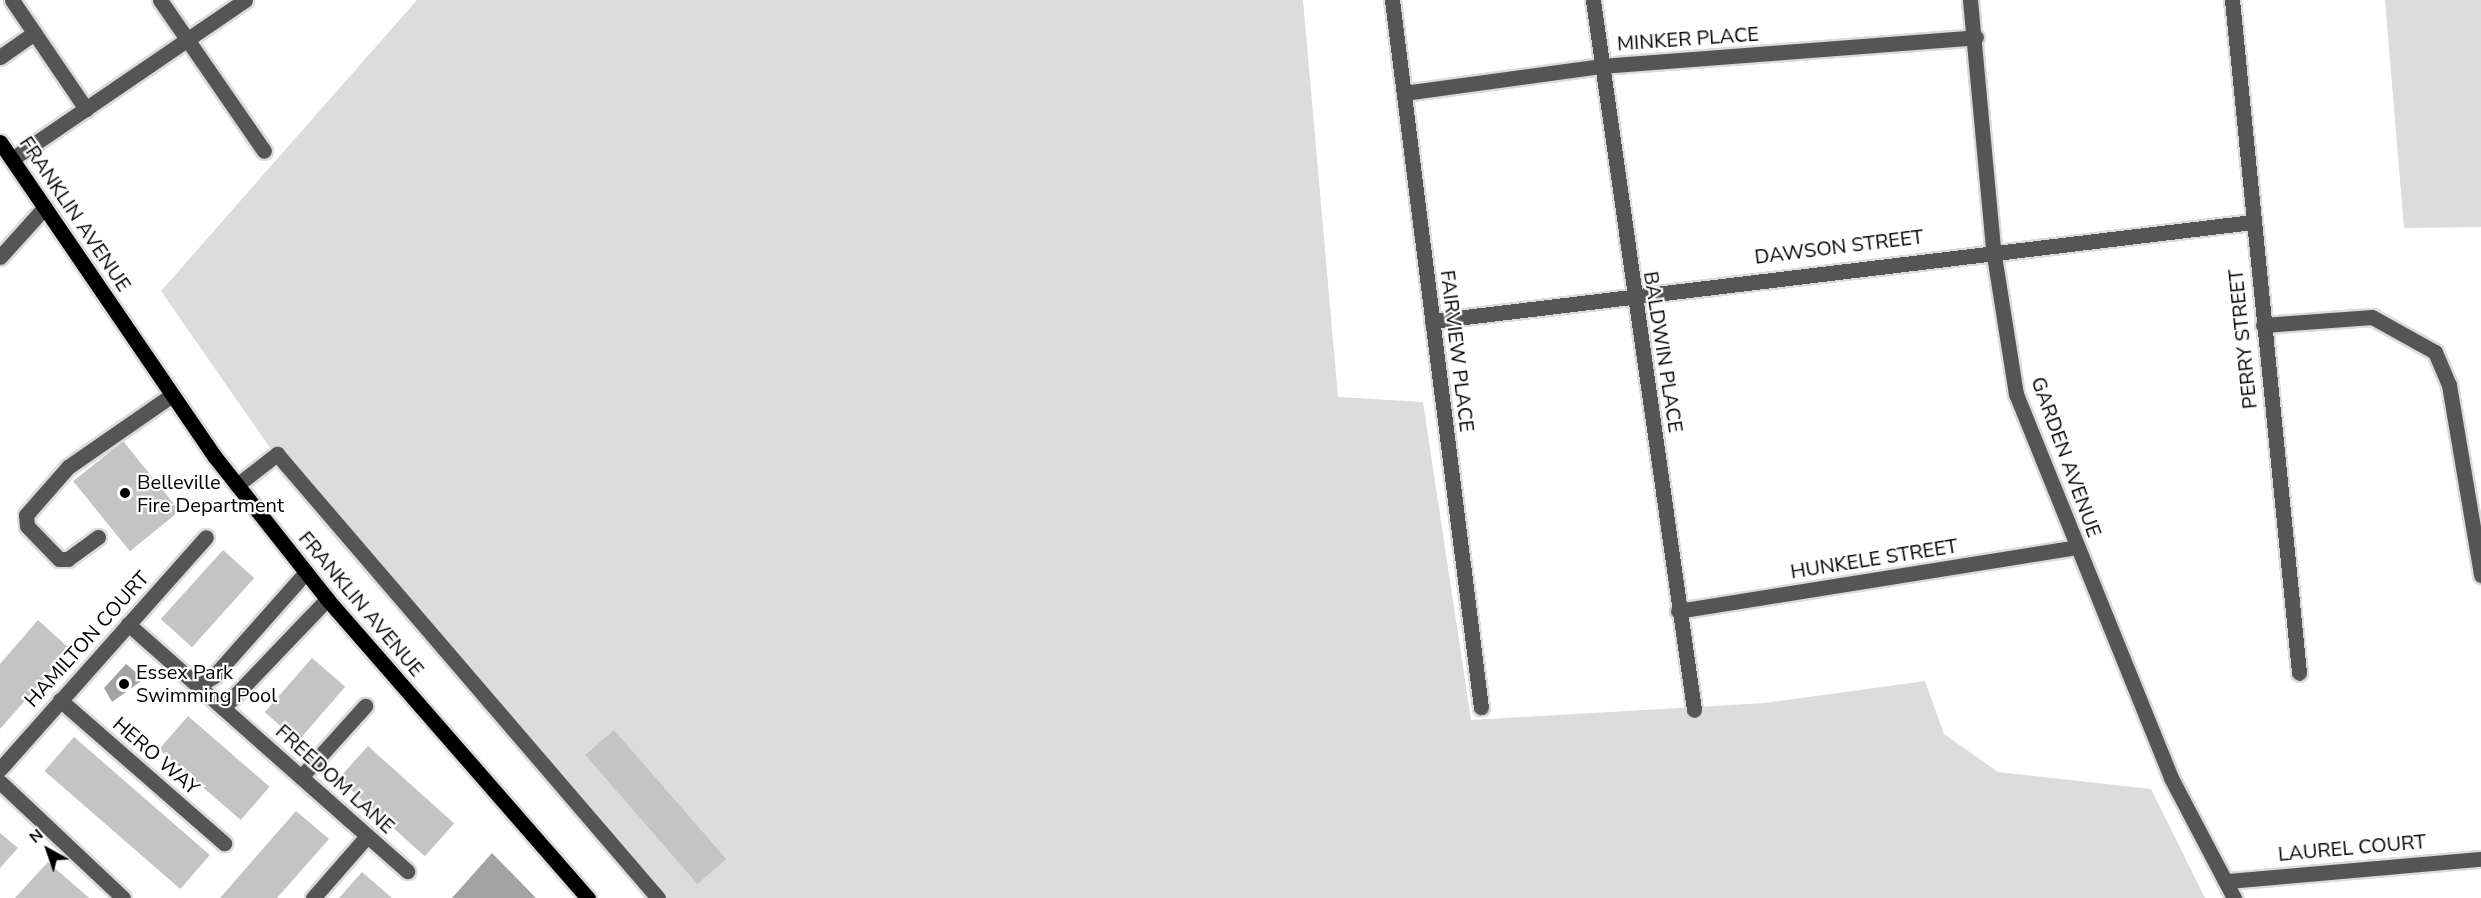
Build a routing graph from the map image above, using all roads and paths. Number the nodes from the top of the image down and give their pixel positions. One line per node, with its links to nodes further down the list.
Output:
1 (12, 0): 8 (street)
2 (160, 0): 10 (street)
3 (245, 0): 10 (street)
4 (1392, 0): 13 (street, FAIRVIEW PLACE)
5 (1593, 0): 12 (street, BALDWIN PLACE)
6 (1970, 0): 9 (street, GARDEN AVENUE)
7 (2232, 0): 19 (street, PERRY STREET)
8 (34, 33): 11 (street); 14 (street)
9 (1976, 37): 12 (street, MINKER PLACE); 20 (street, GARDEN AVENUE)
10 (188, 40): 14 (street); 16 (street)
11 (0, 57)
12 (1602, 66): 13 (street, MINKER PLACE); 22 (street, BALDWIN PLACE)
13 (1404, 93): 23 (street, FAIRVIEW PLACE)
14 (86, 109): 17 (street)
15 (0, 142): 17 (main road, FRANKLIN AVENUE)
16 (264, 151)
17 (12, 159): 18 (main road, FRANKLIN AVENUE)
18 (45, 207): 21 (street); 25 (main road, FRANKLIN AVENUE)
19 (2252, 222): 20 (street, DAWSON STREET); 24 (street, PERRY STREET)
20 (1993, 249): 22 (street, DAWSON STREET); 29 (street, GARDEN AVENUE)
21 (0, 257)
22 (1632, 294): 23 (street, DAWSON STREET); 33 (street, BALDWIN PLACE)
23 (1432, 321): 39 (street, FAIRVIEW PLACE)
24 (2263, 325): 31 (street); 35 (street, PERRY STREET)
25 (172, 394): 26 (main road, FRANKLIN AVENUE); 27 (street)
26 (237, 485): 30 (main road, FRANKLIN AVENUE); 53 (street)
27 (98, 537)
28 (206, 537): 34 (street, HAMILTON COURT)
29 (2077, 547): 33 (street, HUNKELE STREET); 49 (street, GARDEN AVENUE)
30 (305, 573): 32 (main road, FRANKLIN AVENUE); 36 (street)
31 (2481, 575)
32 (327, 599): 40 (street); 52 (main road, FRANKLIN AVENUE)
33 (1678, 611): 41 (street, BALDWIN PLACE)
34 (128, 624): 36 (street, FREEDOM LANE); 37 (street, HAMILTON COURT)
35 (2299, 673)
36 (202, 682): 40 (street, FREEDOM LANE)
37 (60, 700): 42 (street, HAMILTON COURT); 46 (street, HERO WAY)
38 (365, 706): 43 (street)
39 (1481, 707)
40 (223, 708): 43 (street, FREEDOM LANE)
41 (1694, 710)
42 (0, 769)
43 (301, 777): 45 (street, FREEDOM LANE)
44 (0, 783): 50 (street)
45 (367, 836): 48 (street, FREEDOM LANE); 51 (street)
46 (224, 843)
47 (2481, 859): 49 (street, LAUREL COURT)
48 (407, 871)
49 (2227, 881): 54 (street, GARDEN AVENUE)
50 (123, 898)
51 (313, 898)
52 (588, 898)
53 (658, 898)
54 (2234, 898)

